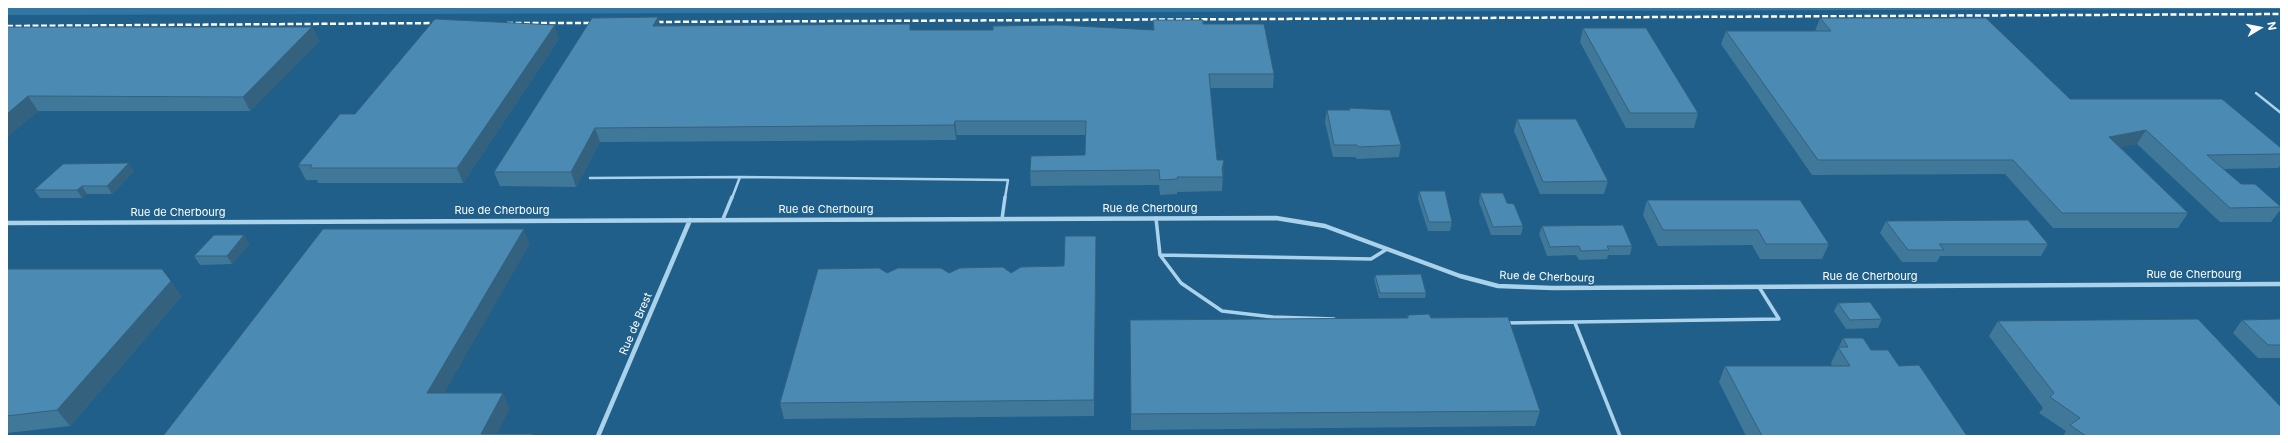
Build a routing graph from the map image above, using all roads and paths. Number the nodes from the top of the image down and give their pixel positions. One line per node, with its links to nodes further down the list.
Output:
1 (2256, 93): 2 (lane)
2 (2281, 113)
3 (740, 177): 4 (lane); 5 (lane); 7 (lane)
4 (590, 178)
5 (1002, 218): 6 (street, Rue de Cherbourg); 7 (street, Rue de Cherbourg)
6 (1156, 218): 10 (street, Rue de Cherbourg); 11 (lane)
7 (722, 219): 8 (street, Rue de Cherbourg)
8 (690, 220): 9 (street, Rue de Cherbourg); 17 (street, Rue de Brest)
9 (7, 223)
10 (1388, 249): 11 (lane); 13 (street, Rue de Cherbourg)
11 (1160, 255): 14 (lane)
12 (2281, 284): 13 (street, Rue de Cherbourg)
13 (1759, 287): 16 (lane)
14 (1336, 319)
15 (1500, 323): 16 (lane)
16 (1575, 323): 18 (lane)
17 (598, 436)
18 (1620, 436)

